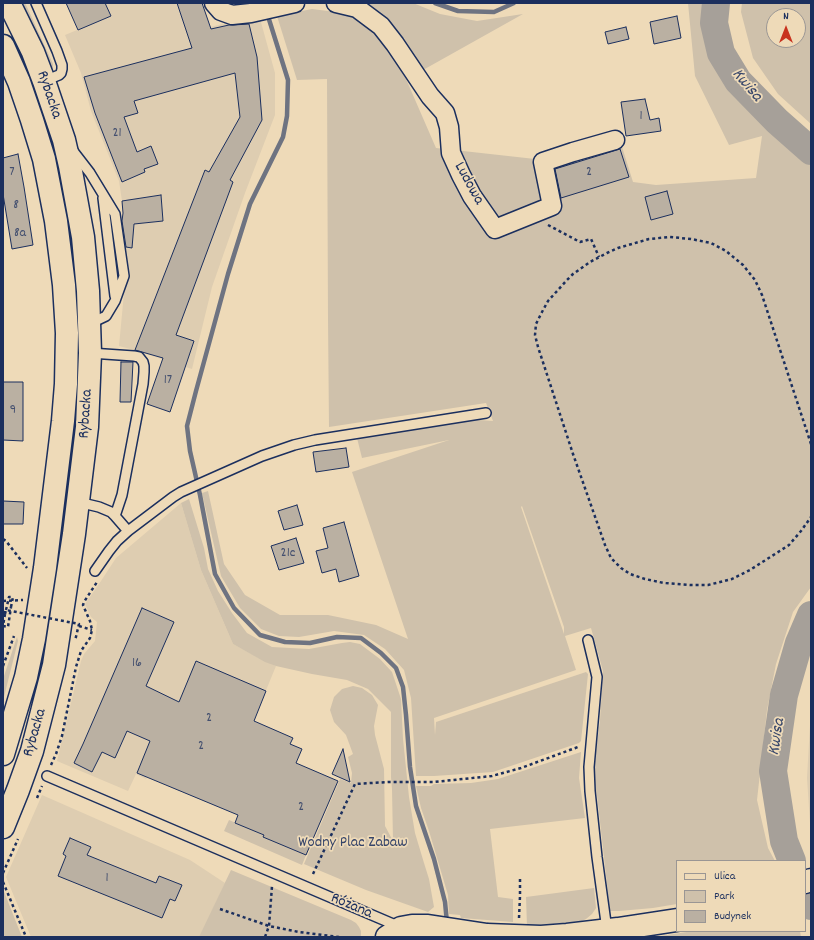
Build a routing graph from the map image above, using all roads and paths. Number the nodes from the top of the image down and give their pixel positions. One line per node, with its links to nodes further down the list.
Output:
1 (10, 3): 7 (main road, Rybacka)
2 (36, 3): 7 (lane)
3 (214, 3): 5 (street)
4 (336, 3): 10 (street, Ludowa)
5 (291, 4)
6 (3, 46): 12 (main road, Rybacka)
7 (44, 81): 8 (main road, Rybacka)
8 (64, 140): 12 (main road, Rybacka); 12 (lane)
9 (615, 140): 10 (street, Ludowa)
10 (530, 215): 11 (path)
11 (600, 257): 15 (path); 18 (path)
12 (78, 322): 13 (main road, Rybacka); 34 (main road, Rybacka)
13 (90, 353): 16 (main road, Rybacka); 17 (lane)
14 (486, 413): 19 (lane)
15 (811, 444)
16 (78, 502): 17 (lane); 37 (main road, Rybacka)
17 (115, 516): 19 (lane)
18 (811, 517)
19 (128, 531): 22 (lane)
20 (3, 539): 21 (path)
21 (29, 564)
22 (96, 571): 28 (path)
23 (3, 601): 26 (path)
24 (5, 610): 25 (path); 25 (path, bridge); 25 (path); 31 (path, bridge)
25 (10, 613)
26 (20, 614)
27 (80, 627): 28 (path)
28 (92, 630): 35 (path)
29 (15, 634): 32 (path)
30 (588, 640): 33 (lane)
31 (75, 641)
32 (3, 666)
33 (591, 742): 38 (path); 46 (lane)
34 (3, 754)
35 (52, 762)
36 (47, 776): 47 (lane, Różana)
37 (3, 827)
38 (313, 874)
39 (520, 879): 44 (path)
40 (3, 882): 49 (path)
41 (272, 886): 45 (path)
42 (220, 909): 45 (path)
43 (676, 920): 46 (main road, Różana)
44 (518, 924)
45 (269, 926): 50 (path); 51 (path)
46 (607, 930): 48 (main road, Różana)
47 (396, 933): 48 (main road, Różana)
48 (487, 936)
49 (26, 937)
50 (265, 937)
51 (339, 937)

